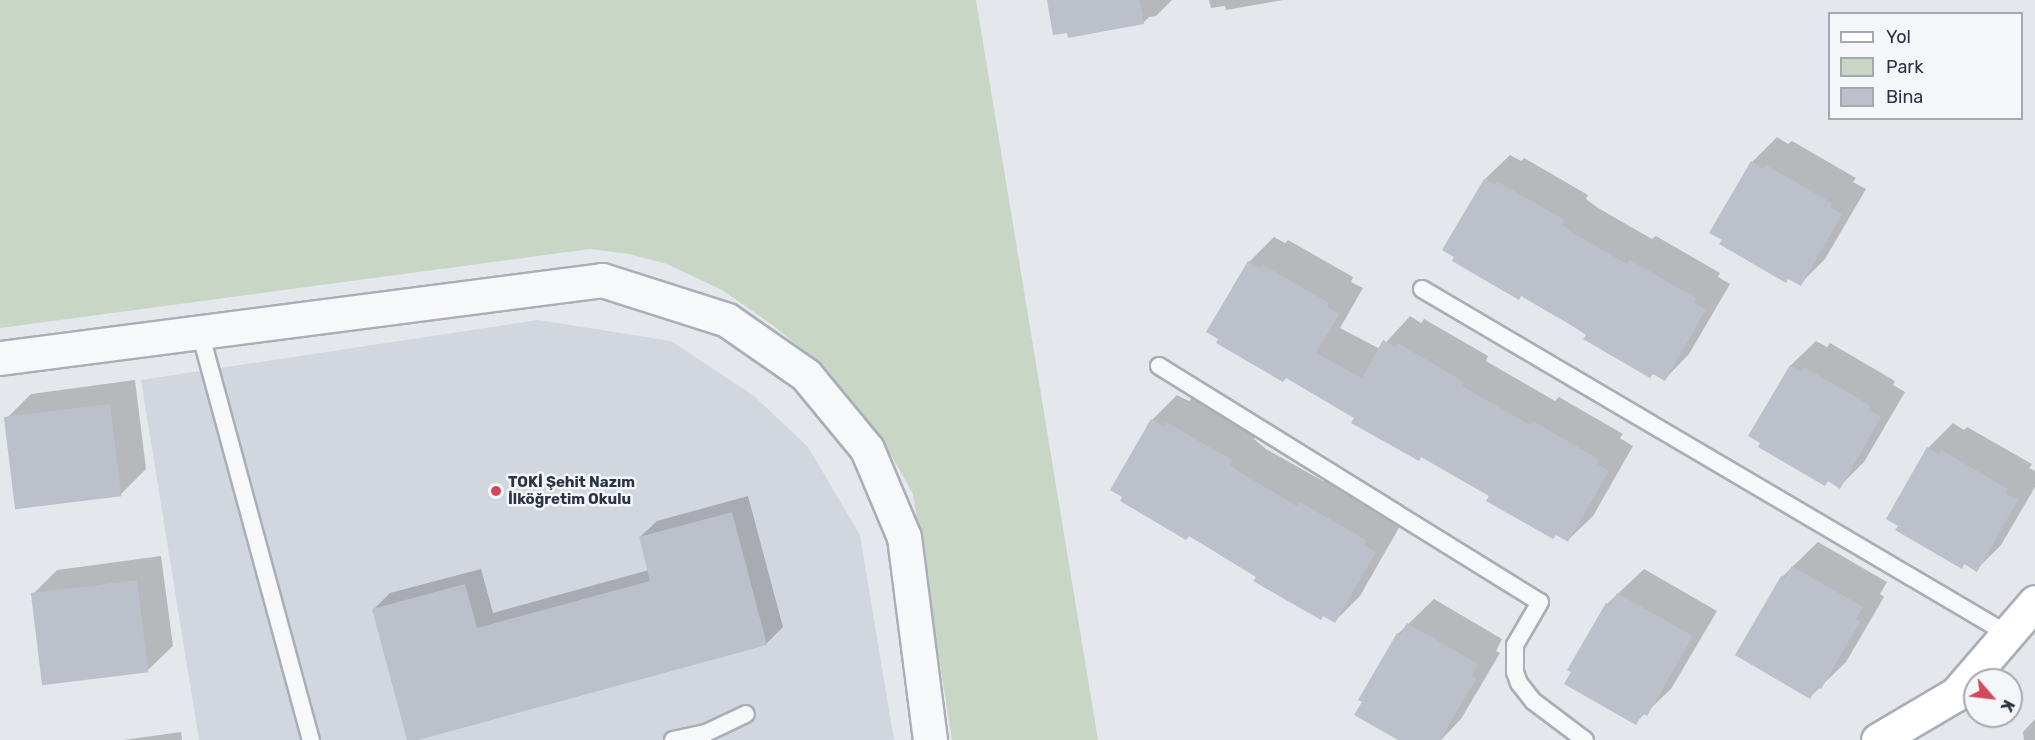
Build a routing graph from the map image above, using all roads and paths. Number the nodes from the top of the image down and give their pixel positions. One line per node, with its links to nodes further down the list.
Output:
1 (1422, 289): 6 (lane)
2 (200, 332): 3 (street); 8 (lane); 10 (street)
3 (0, 358)
4 (1159, 366): 11 (lane)
5 (2035, 602): 6 (street)
6 (2008, 634): 12 (street)
7 (746, 714): 9 (lane)
8 (311, 740)
9 (673, 740)
10 (930, 740)
11 (1585, 740)
12 (1878, 740)

